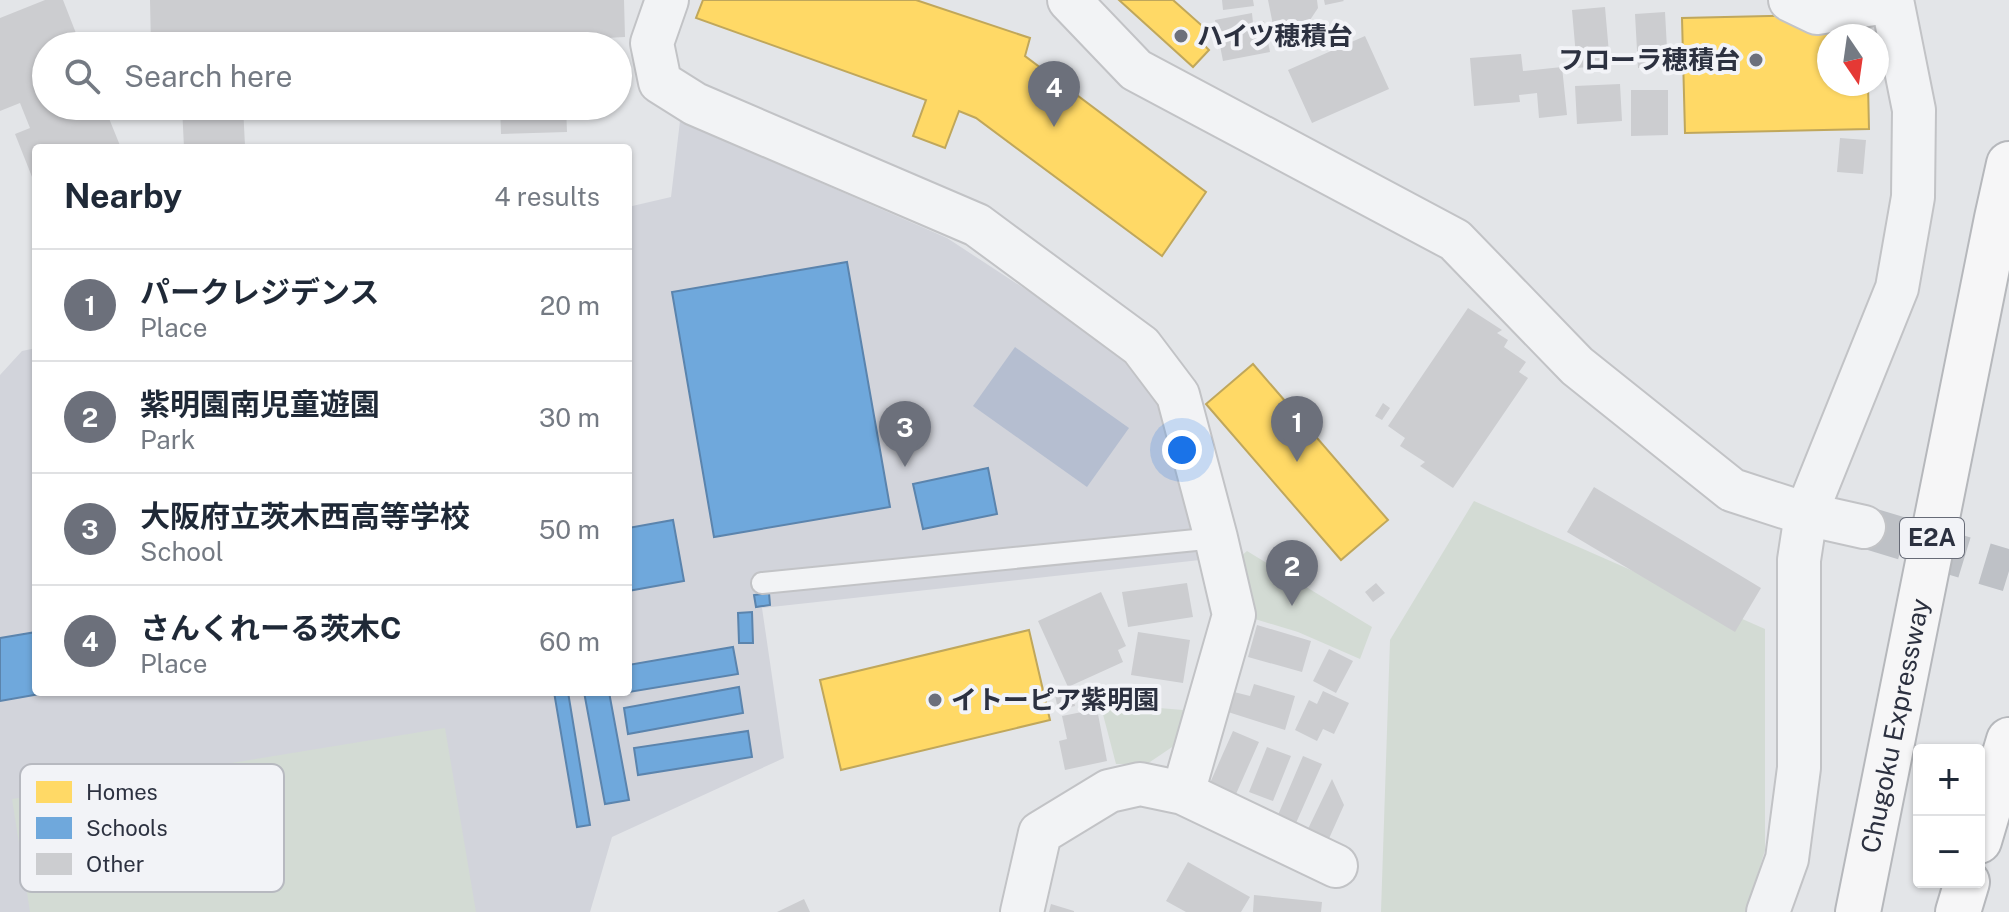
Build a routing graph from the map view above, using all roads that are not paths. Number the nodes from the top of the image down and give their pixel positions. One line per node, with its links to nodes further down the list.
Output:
1 (667, 0): 8 (street)
2 (1069, 0): 6 (street)
3 (1790, 0): 4 (street)
4 (1892, 1): 6 (street)
5 (2009, 164): 17 (highway, Chugoku Expressway / E2A)
6 (1806, 514): 7 (street); 16 (street)
7 (1864, 527)
8 (1216, 538): 9 (lane); 11 (street)
9 (762, 583)
10 (2009, 740): 12 (highway)
11 (1183, 793): 13 (street); 15 (street)
12 (1985, 821)
13 (1336, 866)
14 (1965, 888): 18 (highway)
15 (1022, 912)
16 (1768, 912)
17 (1858, 912)
18 (1958, 912)

